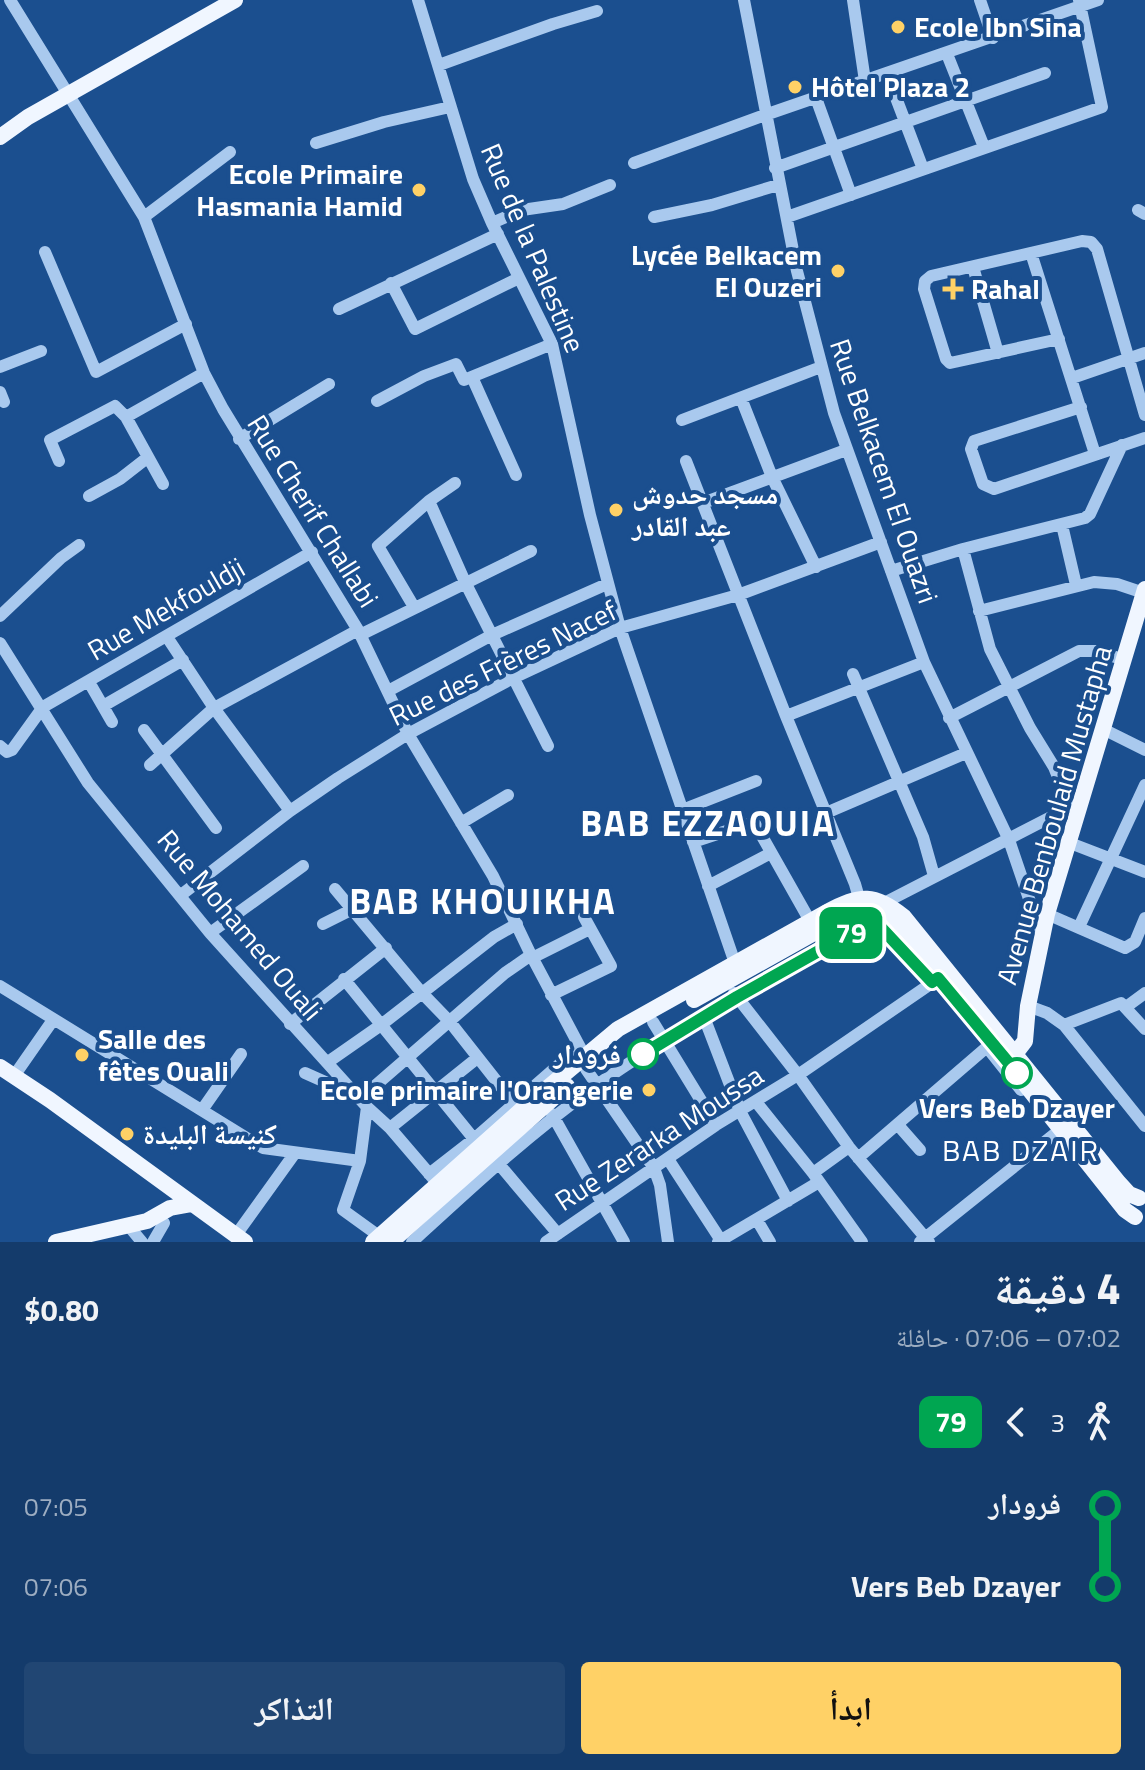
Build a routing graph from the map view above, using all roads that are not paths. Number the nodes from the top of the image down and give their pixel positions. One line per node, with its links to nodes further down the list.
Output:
1 (10, 0): 16 (street, Rue Cherif Challabi)
2 (235, 0): 16 (main road)
3 (418, 0): 12 (street, Rue de la Palestine)
4 (744, 0): 20 (street, Rue Belkacem El Ouazri)
5 (853, 0): 15 (street)
6 (980, 0): 10 (street)
7 (1098, 0): 8 (street)
8 (1081, 3): 10 (street); 24 (street)
9 (597, 11): 12 (street)
10 (993, 38): 11 (street)
11 (947, 54): 14 (street); 18 (street)
12 (439, 65): 19 (street, Rue de la Palestine)
13 (1045, 73): 18 (street)
14 (887, 74): 15 (street); 21 (street)
15 (865, 81): 17 (street)
16 (70, 95): 22 (main road); 33 (street, Rue Cherif Challabi)
17 (816, 98): 20 (street); 25 (street)
18 (966, 101): 21 (street); 24 (street)
19 (450, 107): 23 (street); 36 (street, Rue de la Palestine)
20 (765, 115): 27 (street); 28 (street, Rue Belkacem El Ouazri)
21 (906, 124): 25 (street); 29 (street)
22 (0, 137)
23 (316, 143)
24 (984, 147): 29 (street)
25 (834, 149): 28 (street); 32 (street)
26 (230, 152): 33 (street)
27 (634, 163)
28 (775, 168): 31 (street, Rue Belkacem El Ouazri)
29 (923, 169): 32 (street)
30 (610, 185): 36 (street)
31 (778, 185): 34 (street); 35 (street, Rue Belkacem El Ouazri)
32 (851, 195): 35 (street)
33 (144, 217): 43 (street, Rue Cherif Challabi)
34 (654, 217)
35 (787, 217): 51 (street, Rue Belkacem El Ouazri)
36 (495, 229): 40 (street, Rue de la Palestine); 41 (street)
37 (45, 252): 43 (street)
38 (1031, 253): 39 (street); 44 (street); 49 (street)
39 (973, 267): 47 (street); 47 (street)
40 (519, 278): 41 (street); 45 (street, Rue de la Palestine)
41 (391, 283): 42 (street)
42 (339, 309)
43 (186, 324): 52 (street, Rue Cherif Challabi)
44 (1059, 339): 47 (street); 54 (street)
45 (552, 344): 53 (street); 86 (street, Rue de la Palestine)
46 (41, 351): 50 (street)
47 (998, 353)
48 (1145, 353): 49 (street)
49 (1129, 359): 54 (street); 59 (street)
50 (0, 367)
51 (821, 367): 56 (street); 65 (street, Rue Belkacem El Ouazri)
52 (204, 373): 60 (street); 63 (street, Rue Cherif Challabi)
53 (472, 377): 57 (street); 70 (street)
54 (1072, 378): 58 (street)
55 (329, 384): 63 (street)
56 (741, 398): 61 (street); 71 (street)
57 (377, 401)
58 (1081, 407): 66 (street); 66 (street)
59 (1145, 415)
60 (126, 417): 67 (street); 68 (street)
61 (682, 420)
62 (1145, 438): 64 (street)
63 (239, 439): 82 (street, Rue Cherif Challabi)
64 (1122, 445): 66 (street); 77 (street)
65 (846, 450): 71 (street); 78 (street, Rue Belkacem El Ouazri)
66 (1095, 454)
67 (147, 458): 73 (street); 74 (street)
68 (59, 461)
69 (686, 461): 76 (street)
70 (516, 475)
71 (772, 477): 76 (street); 83 (street)
72 (455, 483): 75 (street)
73 (163, 484)
74 (89, 496)
75 (429, 501): 85 (street); 90 (street)
76 (703, 503): 89 (street)
77 (1062, 525): 80 (street); 87 (street)
78 (881, 542): 83 (street, Rue des Frères Nacef); 84 (street, Rue Belkacem El Ouazri)
79 (79, 545): 92 (street)
80 (963, 549): 84 (street); 91 (street)
81 (531, 551): 85 (street)
82 (312, 552): 94 (street, Rue Cherif Challabi); 96 (street, Rue Mekfouldji)
83 (816, 567): 89 (street, Rue des Frères Nacef)
84 (891, 571): 100 (street, Rue Belkacem El Ouazri)
85 (465, 582): 90 (street); 95 (street)
86 (607, 584): 93 (street, Rue de la Palestine); 95 (street)
87 (1076, 585): 88 (street); 91 (street)
88 (1144, 591): 99 (main road, Avenue Benboulaid Mustapha)
89 (738, 595): 93 (street, Rue des Frères Nacef); 109 (street)
90 (414, 607): 94 (street)
91 (979, 611): 104 (street)
92 (0, 616)
93 (620, 628): 101 (street, Rue des Frères Nacef); 126 (street, Rue de la Palestine)
94 (359, 632): 105 (street, Rue Cherif Challabi); 108 (street)
95 (492, 635): 101 (street); 105 (street)
96 (167, 637): 98 (street); 103 (street, Rue Mekfouldji)
97 (0, 643): 107 (street, Rue Mohamed Ouali)
98 (183, 660): 106 (street); 108 (street)
99 (1125, 660): 104 (street); 112 (main road, Avenue Benboulaid Mustapha)
100 (924, 662): 102 (street); 110 (street, Rue Belkacem El Ouazri)
101 (513, 678): 114 (street, Rue des Frères Nacef); 116 (street)
102 (856, 680): 109 (street); 122 (street)
103 (89, 682): 106 (street); 107 (street, Rue Mekfouldji)
104 (1008, 687): 110 (street); 125 (street)
105 (388, 691): 114 (street, Rue Cherif Challabi)
106 (103, 706): 111 (street)
107 (43, 707): 115 (street); 141 (street, Rue Mohamed Ouali)
108 (214, 708): 119 (street); 127 (street)
109 (786, 716): 128 (street)
110 (949, 718): 118 (street, Rue Belkacem El Ouazri)
111 (112, 722)
112 (1103, 729): 117 (street); 125 (main road, Avenue Benboulaid Mustapha)
113 (144, 730): 119 (street)
114 (408, 734): 127 (street, Rue des Frères Nacef); 129 (street, Rue Cherif Challabi)
115 (0, 746)
116 (548, 746)
117 (1145, 750)
118 (966, 753): 122 (street); 131 (street, Rue Belkacem El Ouazri)
119 (164, 754): 120 (street); 130 (street)
120 (150, 765)
121 (756, 781): 126 (street)
122 (901, 783): 128 (street); 138 (street)
123 (1145, 785): 135 (street)
124 (508, 795): 129 (street)
125 (1076, 804): 131 (street); 133 (main road, Avenue Benboulaid Mustapha)
126 (682, 810): 132 (street, Rue de la Palestine)
127 (290, 811): 141 (street, Rue des Frères Nacef)
128 (826, 813): 142 (street)
129 (461, 823): 148 (street, Rue Cherif Challabi)
130 (216, 828)
131 (1009, 840): 138 (street); 151 (street, Rue Belkacem El Ouazri)
132 (693, 842): 134 (street); 139 (street, Rue de la Palestine)
133 (1070, 843): 135 (street); 144 (main road, Avenue Benboulaid Mustapha)
134 (771, 853): 139 (street); 146 (street)
135 (1111, 857): 137 (street); 149 (street)
136 (303, 866): 150 (street)
137 (1145, 872)
138 (934, 876): 142 (street)
139 (708, 886): 154 (street, Rue de la Palestine)
140 (335, 889): 143 (street)
141 (181, 895): 150 (street, Rue Mohamed Ouali)
142 (872, 909): 146 (main road); 154 (main road); 155 (street); 155 (main road); 161 (street)
143 (351, 910): 147 (street); 152 (street)
144 (1047, 914): 149 (street); 151 (main road, Avenue Benboulaid Mustapha)
145 (1145, 918): 149 (street)
146 (810, 921): 154 (main road)
147 (323, 924)
148 (517, 924): 153 (street, Rue Cherif Challabi); 158 (street)
149 (1079, 927)
150 (210, 933): 168 (street, Rue Mohamed Ouali)
151 (1042, 937): 162 (main road, Avenue Benboulaid Mustapha)
152 (386, 948): 156 (street); 158 (street)
153 (531, 956): 160 (street, Rue Cherif Challabi); 160 (street); 166 (street)
154 (730, 974): 161 (street, Rue de la Palestine); 167 (main road); 177 (main road)
155 (940, 977): 173 (street); 178 (main road); 182 (street, Rue Zerarka Moussa)
156 (344, 979): 168 (street); 169 (street)
157 (0, 986): 165 (street)
158 (422, 993): 166 (street); 169 (street)
159 (1145, 993): 163 (street)
160 (551, 995): 177 (street, Rue Cherif Challabi)
161 (737, 997): 164 (street); 182 (street, Rue de la Palestine)
162 (1028, 1006): 170 (street); 178 (main road, Avenue Benboulaid Mustapha)
163 (1126, 1007): 170 (street); 171 (street)
164 (704, 1017): 172 (street); 189 (street)
165 (53, 1020): 181 (street); 188 (street)
166 (450, 1022): 175 (street); 176 (street)
167 (653, 1022): 172 (street); 177 (main road)
168 (290, 1024): 179 (street, Rue Mohamed Ouali)
169 (381, 1025): 175 (street); 179 (street)
170 (1064, 1025): 193 (street)
171 (1145, 1029)
172 (665, 1039): 183 (street); 191 (street)
173 (987, 1047): 178 (street); 192 (street)
174 (241, 1054): 188 (street)
175 (408, 1058): 184 (street); 185 (street)
176 (476, 1059): 184 (street); 187 (street)
177 (585, 1060): 183 (street, Rue Cherif Challabi); 187 (main road); 190 (main road)
178 (1009, 1061): 195 (main road); 206 (main road)
179 (328, 1062): 185 (street, Rue Mohamed Ouali)
180 (305, 1073): 185 (street)
181 (5, 1074): 205 (main road); 209 (main road)
182 (798, 1075): 186 (street, Rue Zerarka Moussa); 198 (street, Rue de la Palestine)
183 (596, 1086): 190 (street); 202 (street, Rue Cherif Challabi)
184 (435, 1092): 194 (street); 196 (street)
185 (364, 1102): 194 (street); 201 (street)
186 (757, 1103): 189 (street, Rue Zerarka Moussa); 203 (street)
187 (518, 1108): 196 (main road)
188 (202, 1110): 199 (street)
189 (740, 1111): 191 (street, Rue Zerarka Moussa); 207 (street)
190 (550, 1112): 196 (main road); 208 (street)
191 (716, 1125): 200 (street, Rue Zerarka Moussa)
192 (898, 1125): 197 (street); 198 (street)
193 (1145, 1126)
194 (390, 1128): 204 (street)
195 (1058, 1131): 212 (main road); 219 (street)
196 (486, 1150): 204 (main road); 214 (street); 216 (main road)
197 (920, 1150)
198 (853, 1152): 203 (street); 219 (street, Rue de la Palestine)
199 (295, 1153): 201 (street); 215 (street)
200 (668, 1159): 202 (street, Rue Zerarka Moussa); 218 (street)
201 (360, 1161): 216 (street)
202 (654, 1168): 208 (street, Rue Zerarka Moussa); 224 (street)
203 (816, 1177): 207 (street); 226 (street)
204 (433, 1179): 216 (main road)
205 (159, 1194): 209 (main road); 210 (main road)
206 (1142, 1197): 212 (main road)
207 (788, 1201): 211 (street)
208 (603, 1204): 214 (street, Rue Zerarka Moussa); 223 (street)
209 (186, 1208): 210 (main road); 215 (main road)
210 (161, 1220): 213 (main road); 221 (street)
211 (757, 1220): 218 (street); 225 (street)
212 (1142, 1223)
213 (127, 1224): 217 (main road); 220 (street)
214 (558, 1234): 222 (street, Rue Zerarka Moussa)
215 (237, 1240)
216 (393, 1240)
217 (63, 1241)
218 (720, 1241)
219 (925, 1241)
220 (142, 1242)
221 (153, 1242)
222 (546, 1242)
223 (624, 1242)
224 (668, 1242)
225 (770, 1242)
226 (862, 1242)

